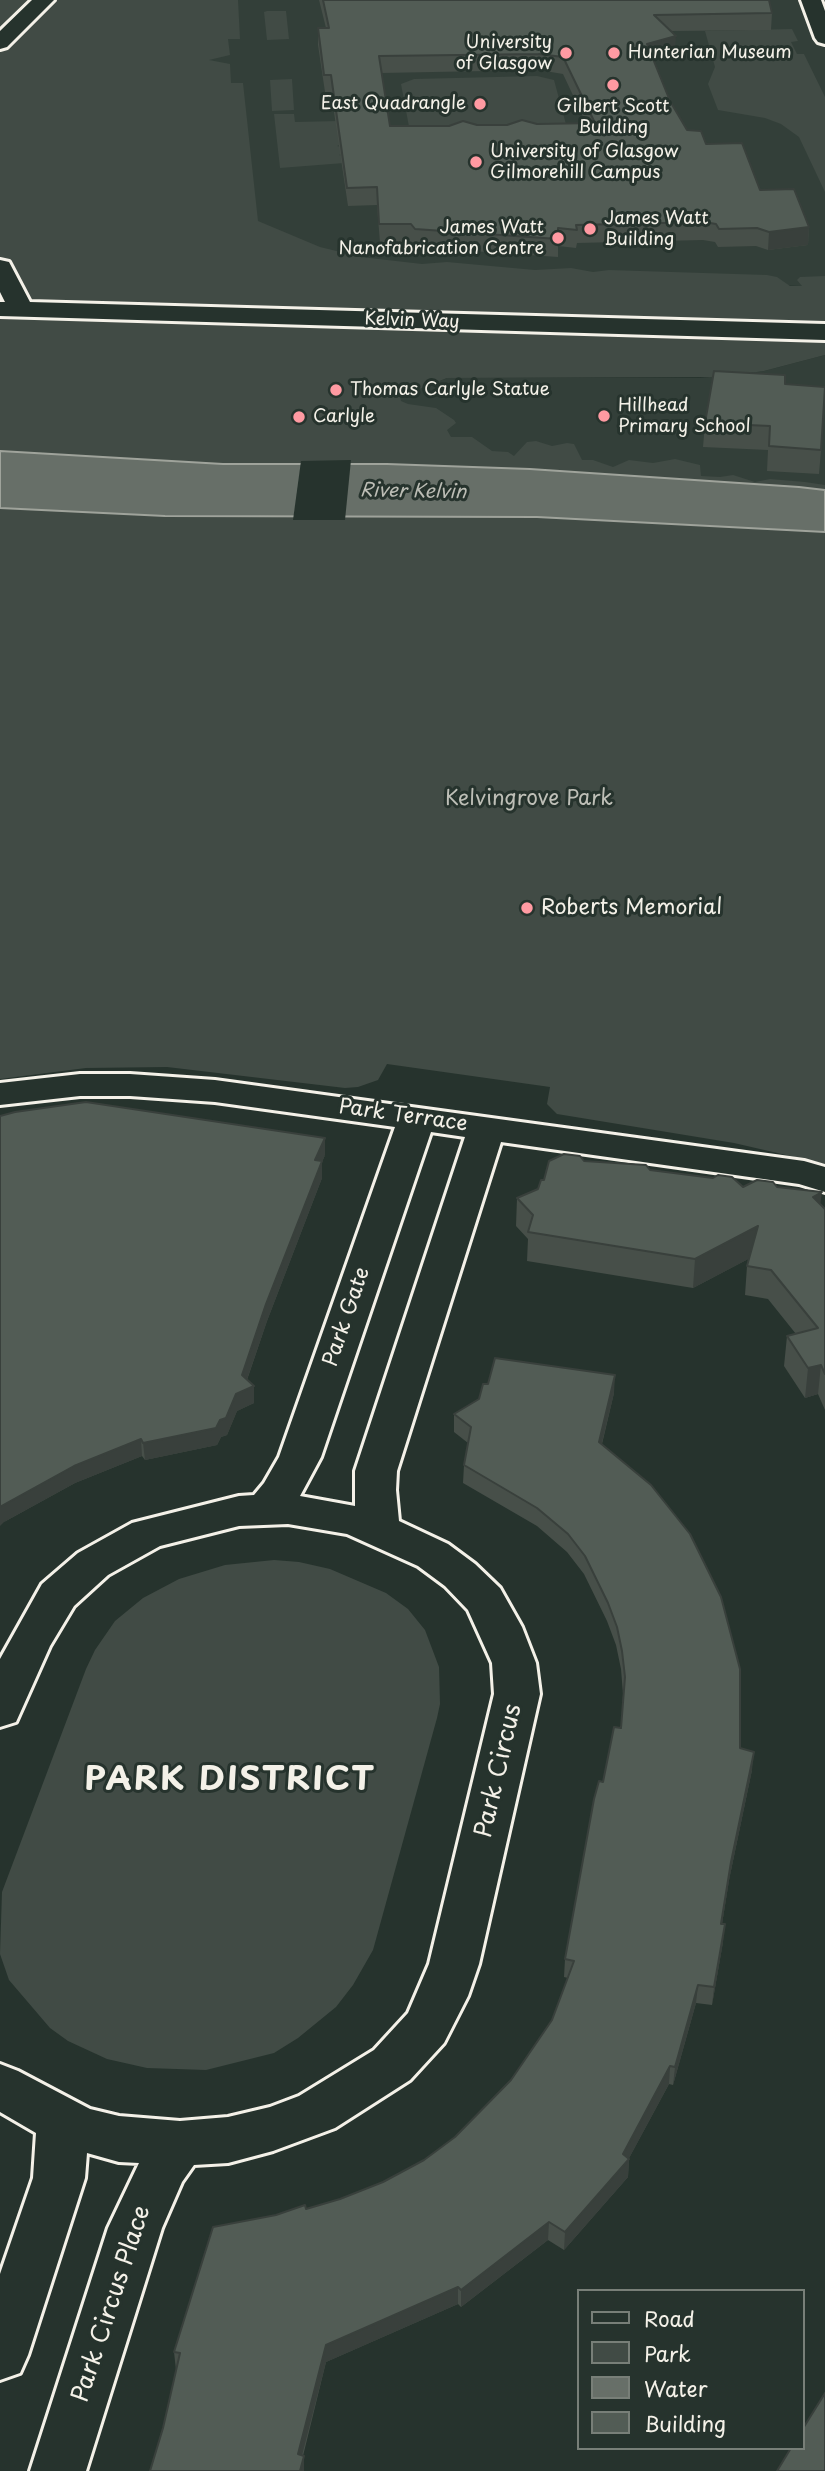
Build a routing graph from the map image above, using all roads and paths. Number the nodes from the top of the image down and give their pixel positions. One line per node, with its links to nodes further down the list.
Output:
1 (44, 0): 4 (street)
2 (810, 0): 3 (street)
3 (825, 38)
4 (0, 43)
5 (0, 267): 6 (street)
6 (11, 309): 7 (street, Kelvin Way)
7 (825, 332)
8 (0, 1094): 9 (street, Park Terrace)
9 (417, 1118): 10 (street, Park Terrace); 12 (street, Park Gate)
10 (487, 1127): 11 (street, Park Terrace); 13 (street)
11 (815, 1177)
12 (265, 1510): 13 (street, Park Circus); 14 (street, Park Circus)
13 (378, 1529): 17 (street, Park Circus)
14 (0, 1710)
15 (0, 2086): 16 (street, Park Circus)
16 (63, 2121): 17 (street, Park Circus); 18 (street)
17 (180, 2144): 19 (street, Park Circus Place)
18 (0, 2355)
19 (58, 2471)

